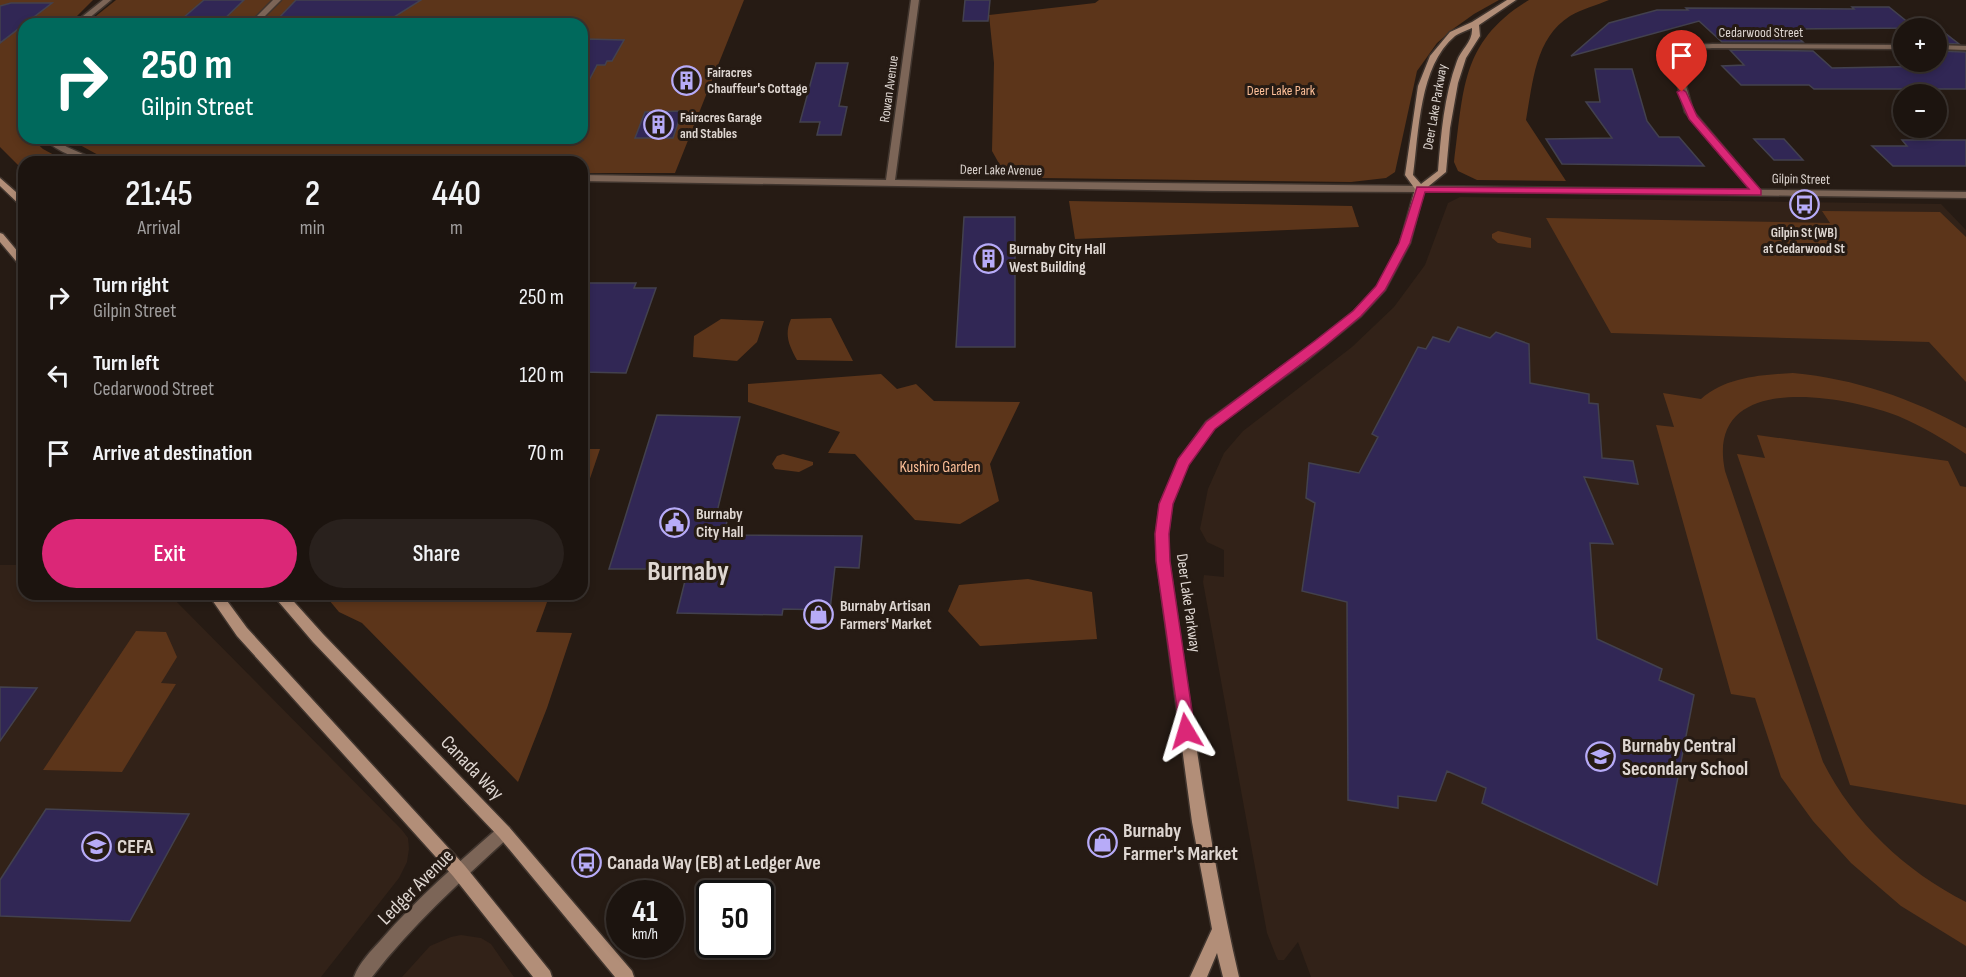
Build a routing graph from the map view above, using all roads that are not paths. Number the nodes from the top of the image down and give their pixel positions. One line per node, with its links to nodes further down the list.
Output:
1 (106, 0): 5 (street)
2 (278, 0): 6 (street)
3 (915, 0): 15 (street, Rowan Avenue)
4 (1512, 0): 7 (main road, Deer Lake Parkway)
5 (84, 18)
6 (259, 18)
7 (1475, 24): 16 (main road, Deer Lake Parkway); 16 (main road, Deer Lake Parkway)
8 (1893, 47): 17 (street, Cedarwood Street)
9 (1947, 48): 10 (street)
10 (1966, 48)
11 (56, 144): 12 (street)
12 (82, 156)
13 (588, 178): 15 (street, Deer Lake Avenue)
14 (0, 181): 19 (main road)
15 (890, 182): 16 (street, Deer Lake Avenue)
16 (1420, 189): 17 (street, Gilpin Street); 26 (main road, Deer Lake Parkway)
17 (1757, 192): 18 (street, Gilpin Street)
18 (1966, 195)
19 (18, 198)
20 (0, 236): 21 (main road)
21 (18, 258)
22 (219, 600): 25 (main road)
23 (284, 600): 24 (main road, Canada Way)
24 (504, 832): 25 (street, Ledger Avenue); 29 (main road, Canada Way)
25 (459, 871): 27 (street, Ledger Avenue); 28 (main road)
26 (1219, 931): 30 (main road); 31 (main road, Deer Lake Parkway)
27 (362, 977)
28 (544, 977)
29 (627, 977)
30 (1198, 977)
31 (1231, 977)

